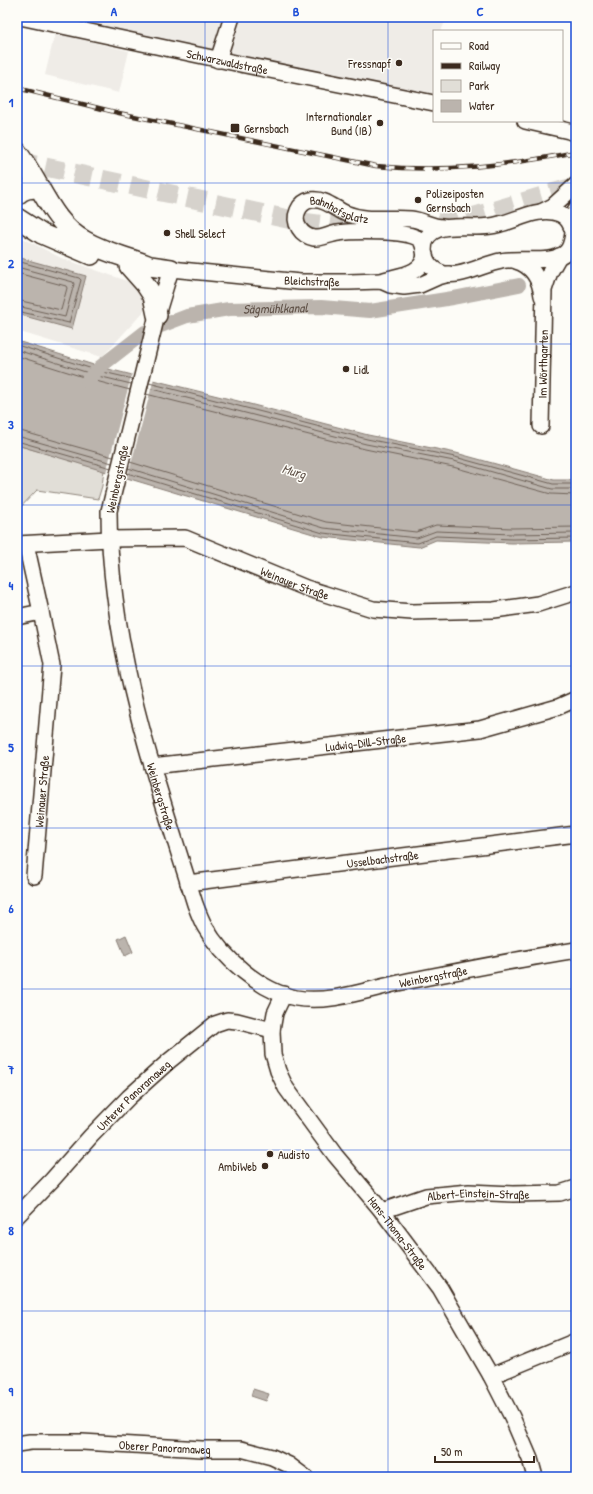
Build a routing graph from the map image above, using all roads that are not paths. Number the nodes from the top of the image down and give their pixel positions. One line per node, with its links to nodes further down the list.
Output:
1 (20, 17): 3 (street, Schwarzwaldstraße)
2 (232, 17): 3 (street)
3 (218, 60): 4 (street, Schwarzwaldstraße)
4 (433, 103)
5 (529, 122): 6 (street)
6 (576, 134)
7 (17, 152): 9 (main road)
8 (574, 184): 12 (street)
9 (40, 188): 10 (main road); 20 (main road)
10 (17, 195)
11 (576, 209): 15 (street, Im Wörthgarten)
12 (540, 212): 14 (street); 15 (street)
13 (17, 218): 19 (main road)
14 (444, 228): 16 (street); 16 (street, Bahnhofsplatz)
15 (573, 232): 17 (street, Im Wörthgarten)
16 (424, 252): 22 (street); 23 (street)
17 (567, 253): 18 (street, Bleichstraße); 24 (street, Im Wörthgarten)
18 (506, 260): 22 (street, Bleichstraße); 24 (street, Im Wörthgarten)
19 (129, 266): 20 (main road); 25 (main road)
20 (150, 266): 21 (main road)
21 (171, 269): 23 (street, Bleichstraße); 25 (street, Weinbergstraße)
22 (450, 274): 23 (street, Bleichstraße)
23 (381, 281)
24 (543, 303): 26 (street, Im Wörthgarten)
25 (157, 315): 27 (street, Weinbergstraße)
26 (541, 426)
27 (109, 539): 28 (street, Weinauer Straße); 29 (street, Weinauer Straße); 33 (street, Weinbergstraße)
28 (21, 544): 30 (street, Weinauer Straße)
29 (576, 592)
30 (41, 612): 31 (street); 35 (street, Weinauer Straße)
31 (17, 617)
32 (576, 699): 33 (street, Ludwig-Dill-Straße)
33 (152, 766): 36 (street, Weinbergstraße)
34 (576, 834): 36 (street, Usselbachstraße)
35 (34, 876)
36 (188, 883): 38 (street, Weinbergstraße)
37 (576, 950): 38 (street, Weinbergstraße)
38 (284, 994): 39 (street, Hans-Thoma-Straße)
39 (272, 1030): 41 (street, Hans-Thoma-Straße); 42 (street, Unterer Panoramaweg)
40 (576, 1188): 41 (street, Albert-Einstein-Straße)
41 (382, 1211): 44 (street, Hans-Thoma-Straße)
42 (17, 1216)
43 (576, 1341): 44 (street)
44 (491, 1376): 47 (street, Hans-Thoma-Straße)
45 (17, 1444): 46 (street, Oberer Panoramaweg)
46 (305, 1477)
47 (535, 1477)

